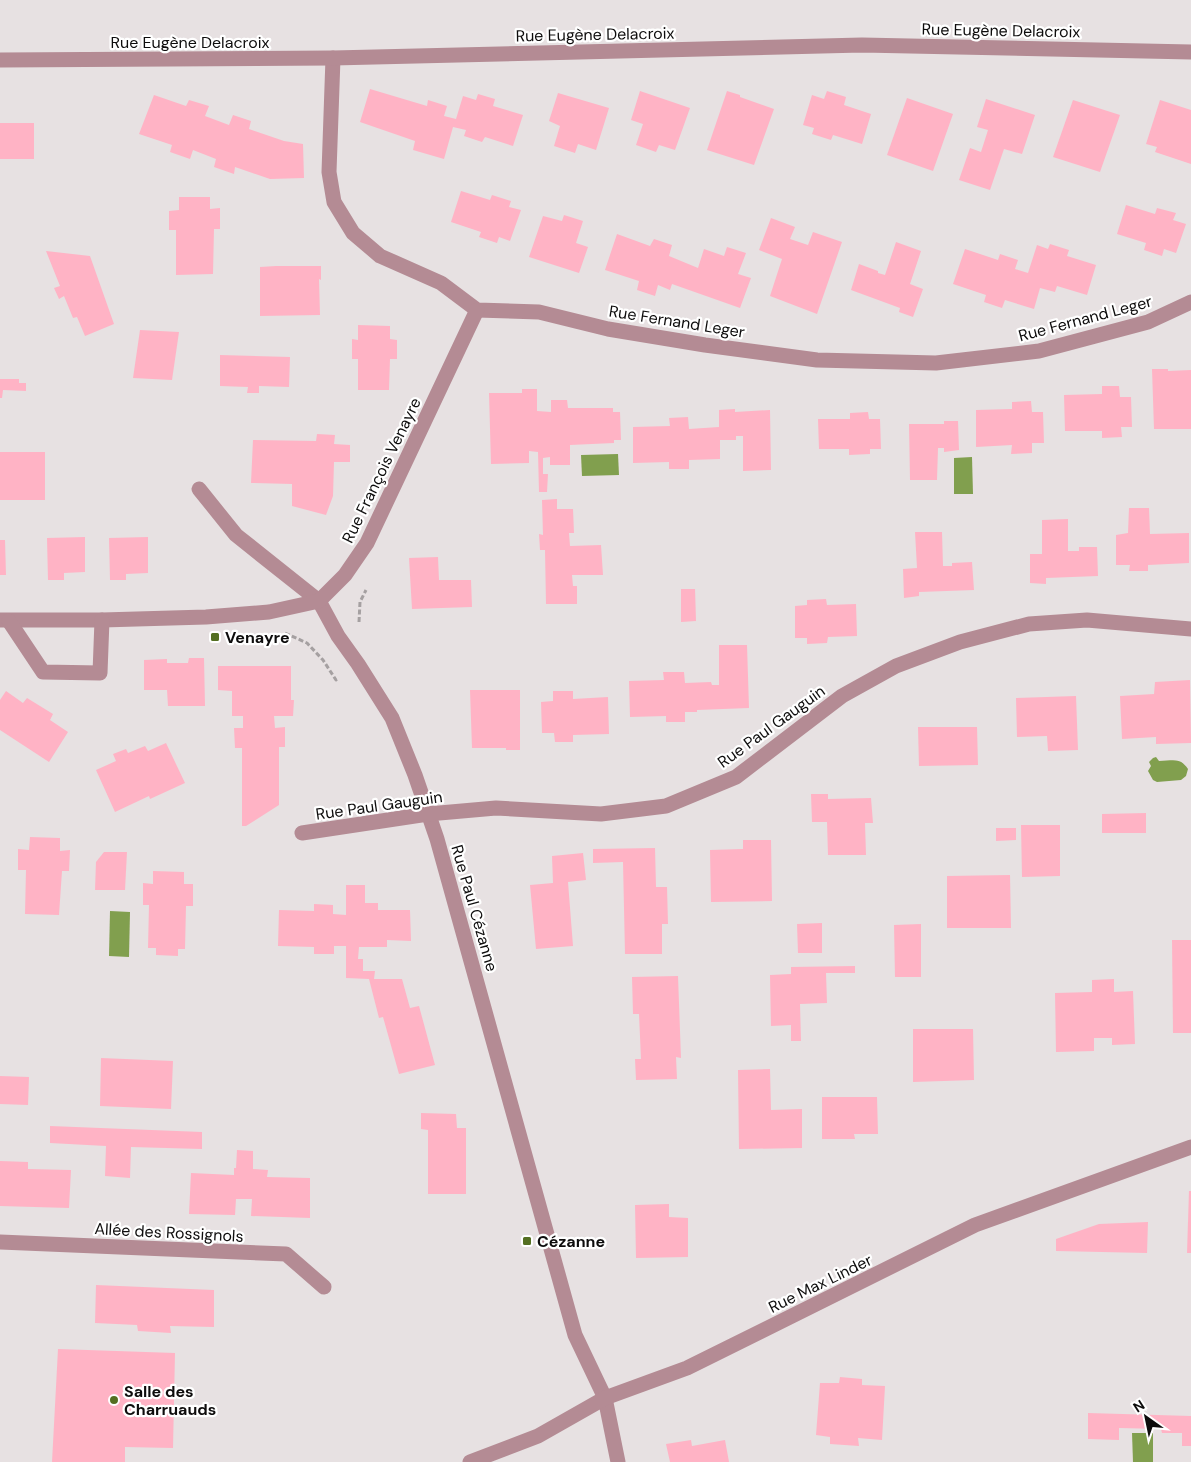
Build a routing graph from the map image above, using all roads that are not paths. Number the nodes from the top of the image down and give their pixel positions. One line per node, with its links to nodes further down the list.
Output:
1 (1191, 52): 2 (street, Rue Eugène Delacroix)
2 (333, 58): 3 (street, Rue Eugène Delacroix); 5 (street)
3 (0, 60)
4 (1191, 302): 5 (street, Rue Fernand Leger)
5 (477, 310): 7 (street, Rue François Venayre)
6 (199, 489): 7 (street, Rue Paul Cézanne)
7 (319, 602): 9 (street); 11 (street, Rue Paul Cézanne)
8 (4, 620): 9 (street); 9 (street)
9 (102, 620)
10 (1191, 629): 11 (street, Rue Paul Gauguin)
11 (428, 814): 12 (street, Rue Paul Gauguin); 16 (street, Rue Paul Cézanne)
12 (302, 833)
13 (1191, 1147): 16 (street, Rue Max Linder)
14 (0, 1242): 15 (street, Allée des Rossignols)
15 (324, 1287)
16 (605, 1398): 17 (street, Rue Max Linder); 18 (street, Rue Paul Cézanne)
17 (470, 1462)
18 (618, 1462)

